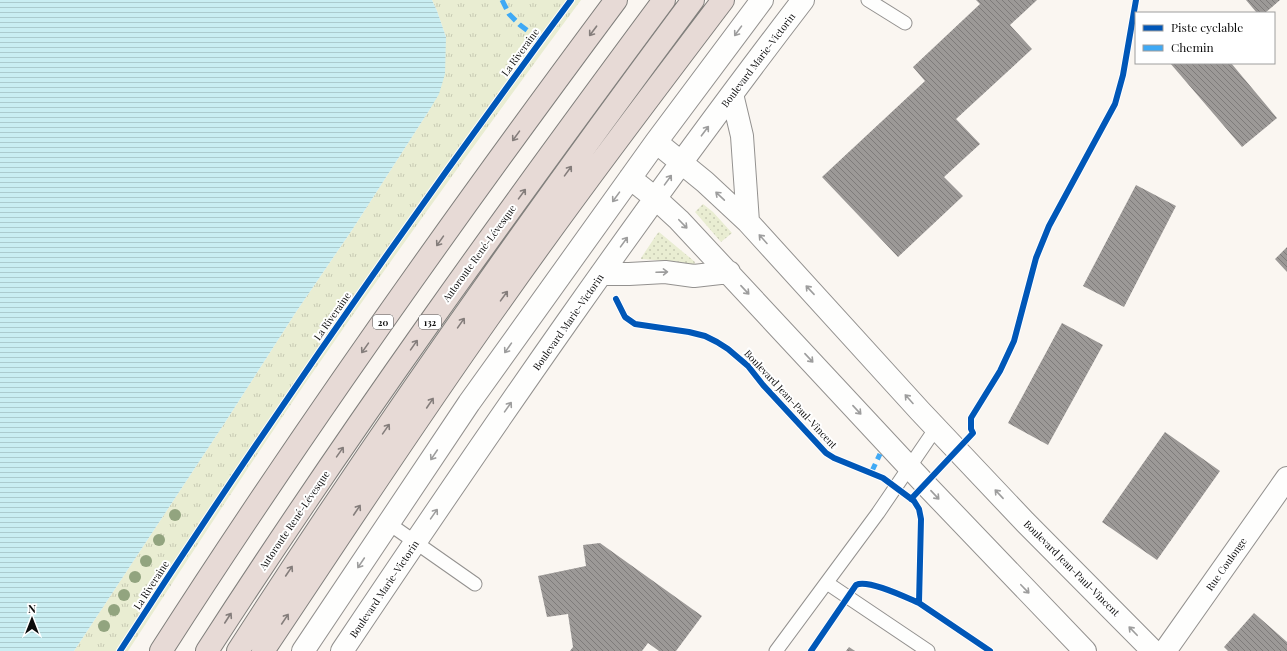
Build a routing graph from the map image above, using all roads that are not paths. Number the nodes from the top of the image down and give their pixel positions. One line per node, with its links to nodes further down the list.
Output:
1 (616, 0): 24 (highway, 20, one-way to 24)
2 (664, 0): 25 (highway, Autoroute René-Lévesque / 132, one-way to 2)
3 (694, 0): 26 (highway, one-way to 3)
4 (722, 0): 27 (highway, one-way to 4)
5 (762, 0): 10 (street, one-way to 10)
6 (803, 0): 9 (street, Boulevard Marie-Victorin)
7 (868, 0): 8 (lane)
8 (905, 23)
9 (732, 94): 11 (street, Boulevard Marie-Victorin, one-way to 9); 14 (street)
10 (656, 142): 11 (street, Boulevard Jean-Paul-Vincent); 12 (street)
11 (681, 162): 13 (street, Boulevard Marie-Victorin, one-way to 11); 14 (street, Boulevard Jean-Paul-Vincent, one-way to 11)
12 (630, 178): 13 (street); 20 (street, one-way to 20)
13 (655, 198): 15 (street, one-way to 15); 16 (street, Boulevard Marie-Victorin, one-way to 13)
14 (748, 222): 17 (street, Boulevard Jean-Paul-Vincent, one-way to 14)
15 (729, 272): 16 (street, one-way to 15); 18 (street, one-way to 18)
16 (601, 274): 21 (street, Boulevard Marie-Victorin, one-way to 16)
17 (936, 428): 18 (lane); 33 (street, Boulevard Jean-Paul-Vincent, one-way to 17)
18 (909, 466): 22 (lane); 32 (street, one-way to 32)
19 (1287, 478): 34 (street, Rue Coulonge)
20 (388, 523): 21 (lane); 28 (street, one-way to 28)
21 (415, 542): 23 (lane); 29 (street, Boulevard Marie-Victorin)
22 (827, 583): 30 (lane); 31 (lane)
23 (475, 584)
24 (161, 651)
25 (207, 651)
26 (238, 651)
27 (263, 651)
28 (303, 651)
29 (342, 651)
30 (776, 651)
31 (928, 651)
32 (1085, 651)
33 (1153, 651)
34 (1165, 651)

